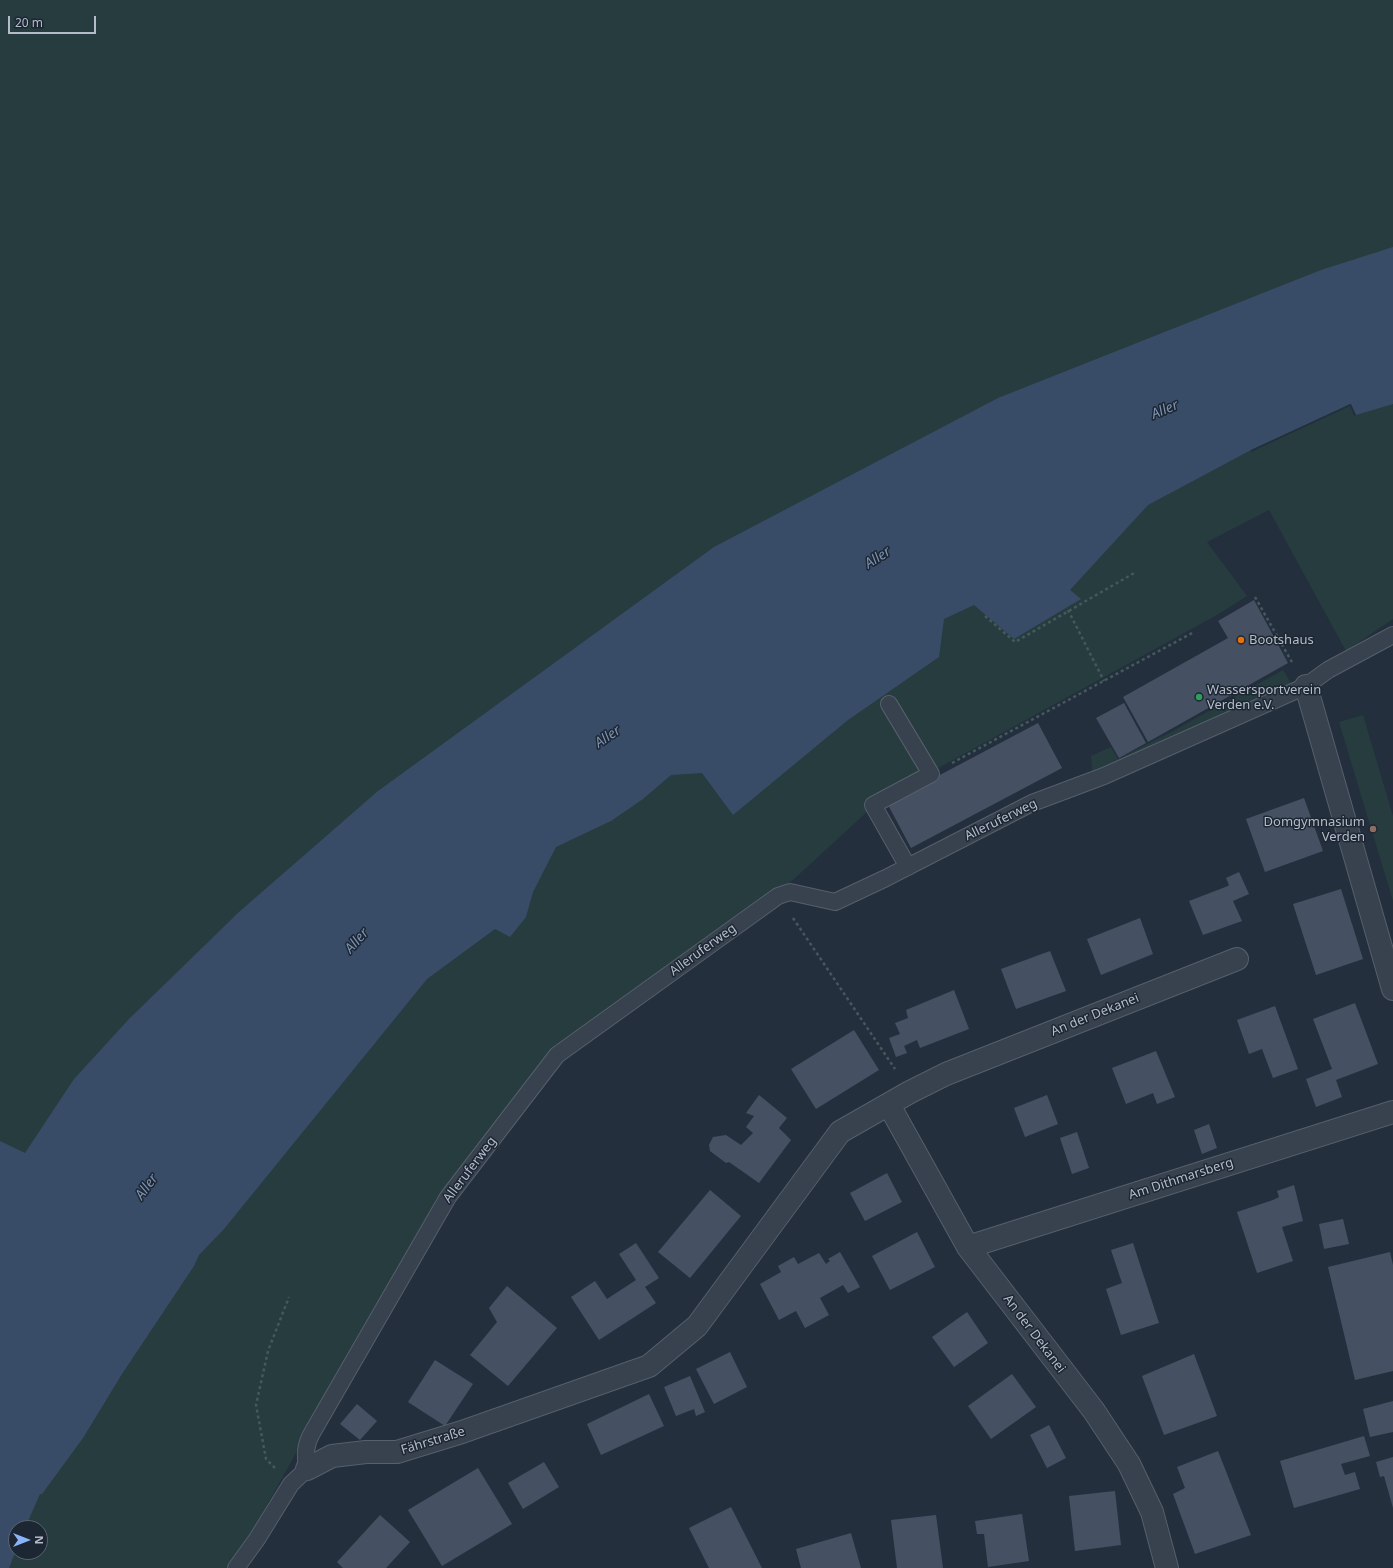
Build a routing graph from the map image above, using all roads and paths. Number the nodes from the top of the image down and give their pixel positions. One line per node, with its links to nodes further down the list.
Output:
1 (1136, 572): 3 (path)
2 (1255, 597): 8 (path)
3 (1068, 610): 4 (path); 7 (path)
4 (985, 616)
5 (1194, 632): 7 (path)
6 (1393, 635): 8 (lane, Alleruferweg)
7 (1104, 681): 10 (path)
8 (1306, 686): 11 (lane, Alleruferweg); 14 (street)
9 (889, 704): 10 (lane)
10 (931, 774): 11 (lane)
11 (908, 867): 12 (lane, Alleruferweg)
12 (778, 896): 15 (path); 21 (lane, Alleruferweg)
13 (1237, 959): 15 (street, An der Dekanei)
14 (1393, 989)
15 (910, 1092): 16 (street, An der Dekanei)
16 (889, 1105): 18 (street, An der Dekanei); 20 (street, An der Dekanei)
17 (1393, 1112): 18 (street, Am Dithmarsberg)
18 (968, 1247): 24 (street, An der Dekanei)
19 (289, 1297): 22 (path)
20 (649, 1366): 21 (street, Fährstraße)
21 (307, 1469): 22 (lane, Fährstraße)
22 (290, 1484): 23 (lane, Fährstraße)
23 (236, 1568)
24 (1167, 1568)

